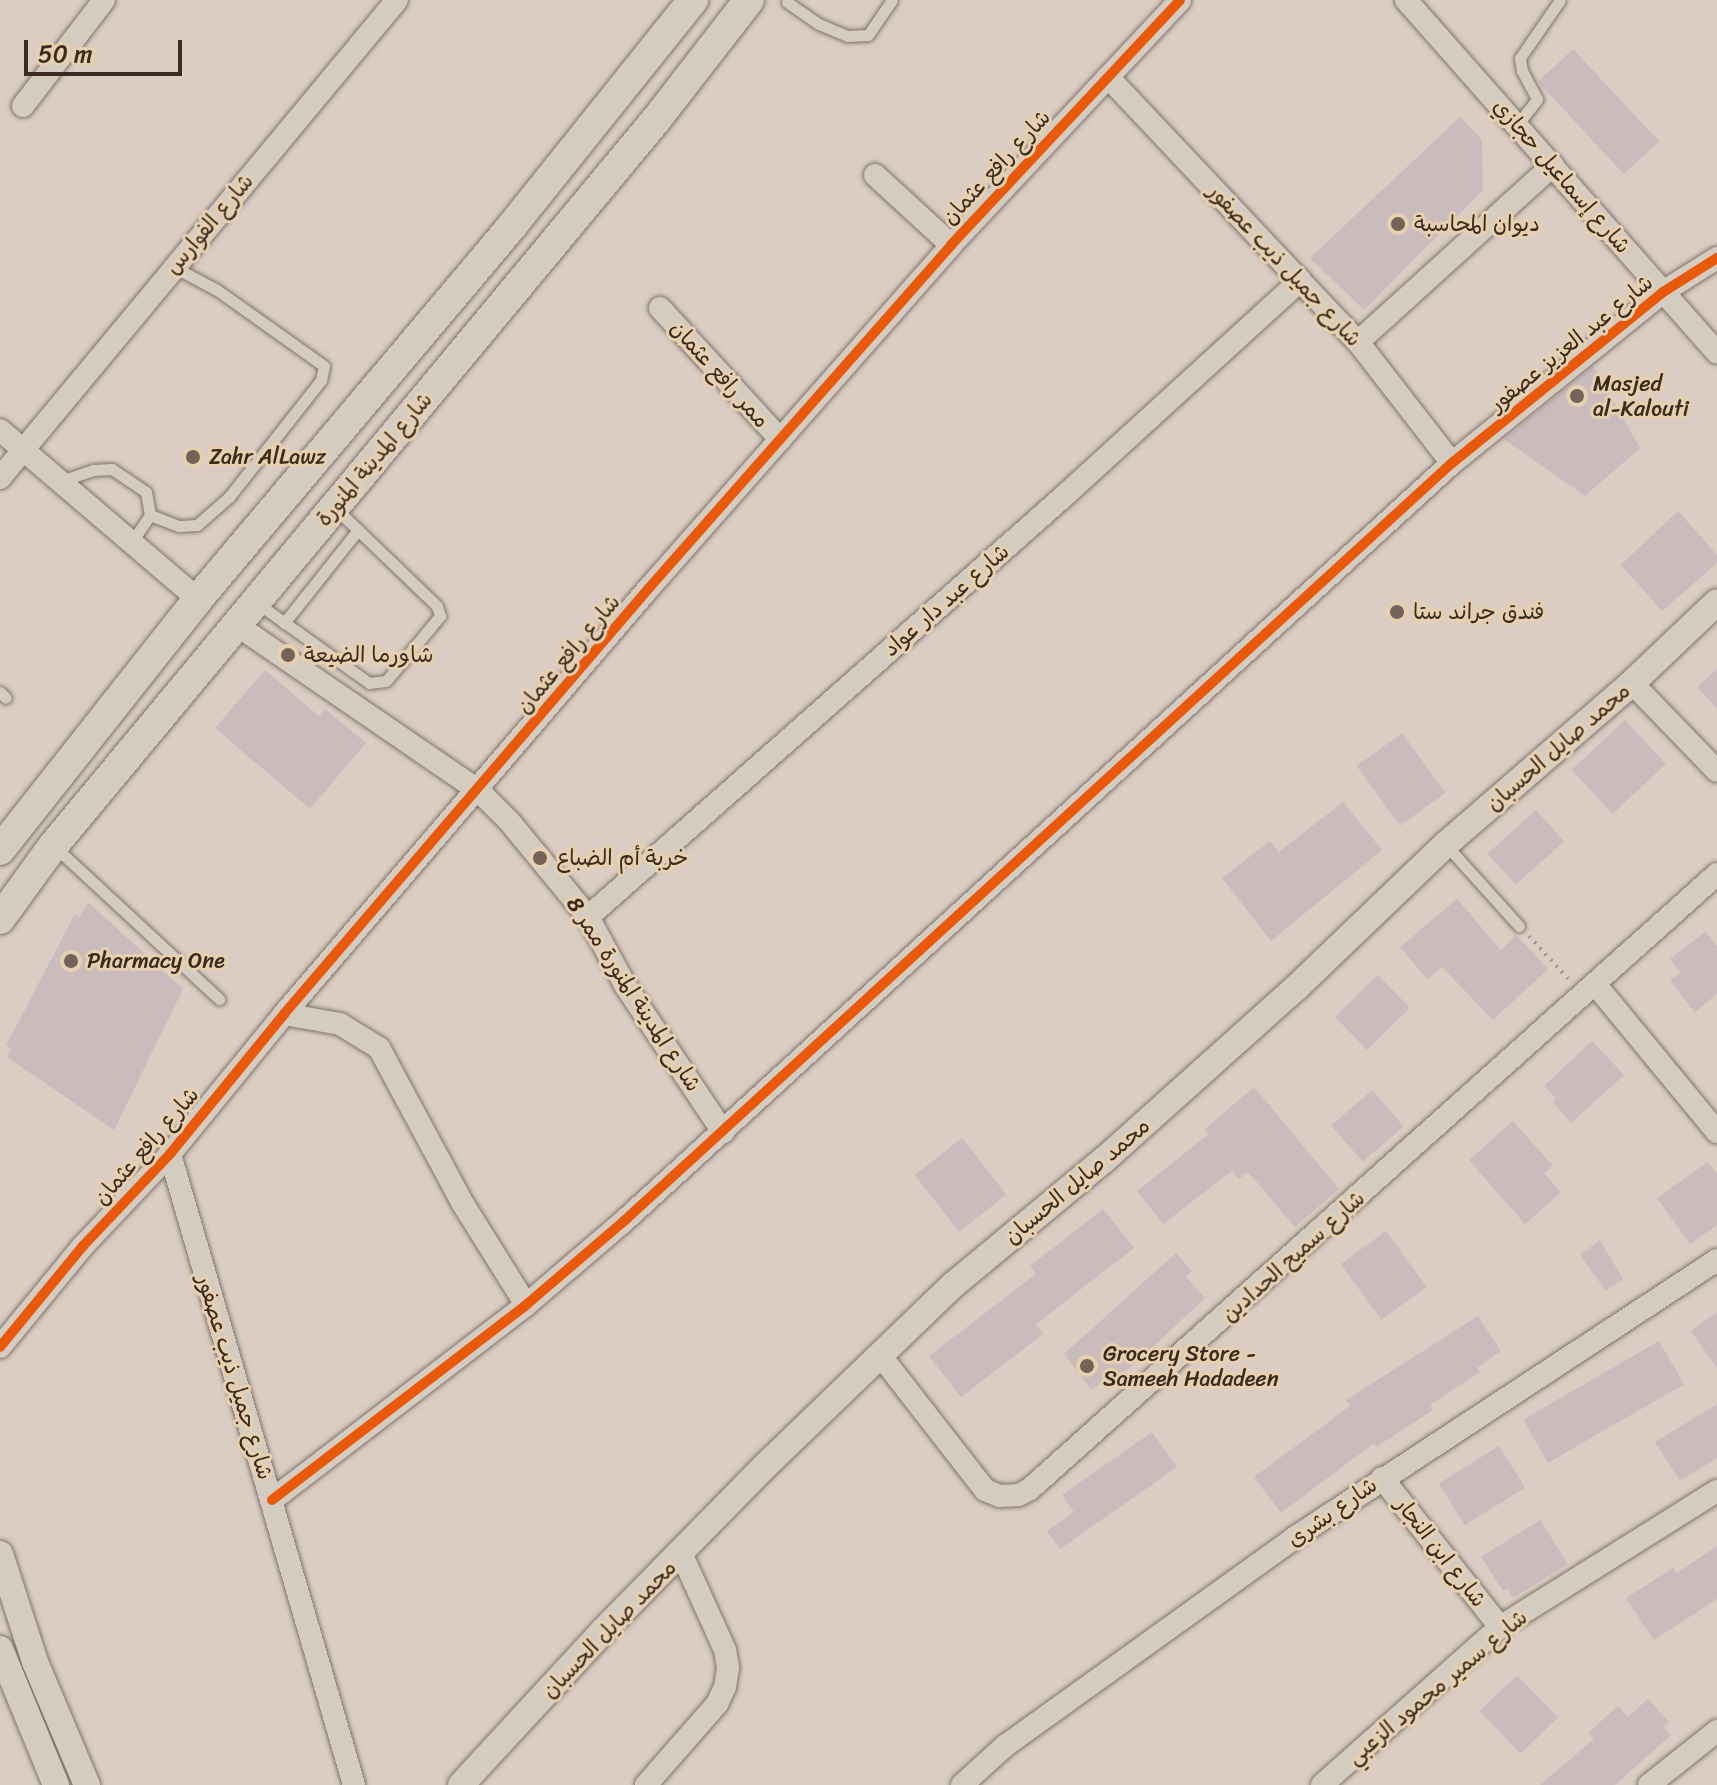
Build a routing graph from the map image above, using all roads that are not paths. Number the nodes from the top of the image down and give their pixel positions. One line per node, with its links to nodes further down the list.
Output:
1 (104, 0): 11 (street)
2 (397, 0): 17 (street, شارع الفوارس)
3 (693, 0): 33 (main road, شارع المدينة المنورة)
4 (749, 0): 29 (main road, شارع المدينة المنورة)
5 (892, 0): 9 (lane)
6 (1180, 0): 10 (street, شارع رافع عثمان)
7 (1406, 0): 12 (street, شارع إسماعيل حجازي)
8 (1560, 0): 12 (lane)
9 (786, 1)
10 (1108, 77): 15 (street, شارع رافع عثمان); 18 (street, شارع جميل ذيب عصفور)
11 (23, 106)
12 (1517, 125): 13 (street, شارع إسماعيل حجازي)
13 (1553, 165): 19 (street, شارع إسماعيل حجازي); 21 (street)
14 (875, 175): 15 (street)
15 (951, 245): 24 (street, شارع رافع عثمان)
16 (1717, 258): 19 (street, شارع عبد العزيز عصفور)
17 (174, 267): 25 (street, شارع الفوارس); 30 (lane)
18 (1301, 280): 21 (street, شارع جميل ذيب عصفور); 44 (street, شارع عبد دار عواد)
19 (1663, 292): 22 (street, شارع إسماعيل حجازي); 26 (street, شارع عبد العزيز عصفور)
20 (660, 308): 24 (street, ممر رافع عثمان)
21 (1358, 342): 26 (street, شارع جميل ذيب عصفور)
22 (1717, 353)
23 (0, 430): 25 (street)
24 (780, 439): 39 (street, شارع رافع عثمان)
25 (22, 450): 27 (street, شارع الفوارس); 28 (street)
26 (1452, 463): 50 (street, شارع عبد العزيز عصفور)
27 (0, 478)
28 (61, 481): 30 (lane); 32 (street)
29 (333, 506): 31 (lane); 35 (main road, شارع المدينة المنورة)
30 (150, 515): 32 (lane)
31 (358, 530): 36 (lane); 36 (lane)
32 (132, 542): 33 (street)
33 (198, 599): 42 (main road, شارع المدينة المنورة)
34 (1717, 602): 37 (street, محمد صايل الحسبان)
35 (247, 615): 36 (lane); 39 (street, شارع المدينة المنورة ممر 8); 41 (main road, شارع المدينة المنورة)
36 (284, 623)
37 (1632, 683): 38 (street); 40 (street, محمد صايل الحسبان)
38 (1717, 771)
39 (479, 791): 44 (street, شارع المدينة المنورة ممر 8); 49 (street, شارع رافع عثمان)
40 (1445, 845): 46 (lane); 56 (street, محمد صايل الحسبان)
41 (53, 846): 45 (main road, شارع المدينة المنورة); 48 (lane)
42 (0, 850)
43 (1717, 874): 47 (street, شارع سميح الحدادين)
44 (588, 917): 50 (street, شارع المدينة المنورة ممر 8)
45 (0, 919)
46 (1519, 926)
47 (1589, 989): 51 (street); 56 (street, شارع سميح الحدادين)
48 (219, 999)
49 (284, 1014): 52 (street, شارع رافع عثمان); 54 (street)
50 (723, 1132): 54 (street, شارع عبد العزيز عصفور)
51 (1717, 1132)
52 (170, 1154): 55 (street, شارع رافع عثمان); 59 (street, شارع جميل ذيب عصفور)
53 (1717, 1260): 57 (street, شارع بشرى)
54 (526, 1305): 59 (street, شارع عبد العزيز عصفور)
55 (0, 1347)
56 (880, 1355): 60 (street, محمد صايل الحسبان)
57 (1382, 1478): 62 (street, شارع ابن النجار); 70 (street, شارع بشرى)
58 (1717, 1491): 62 (street, شارع سمير محمود الزعبي)
59 (272, 1500): 67 (street, شارع جميل ذيب عصفور)
60 (681, 1553): 68 (street, محمد صايل الحسبان); 69 (street)
61 (0, 1554): 66 (street)
62 (1500, 1627): 71 (street, شارع سمير محمود الزعبي)
63 (0, 1649): 65 (street)
64 (1717, 1731): 72 (street)
65 (56, 1785)
66 (87, 1785)
67 (354, 1785)
68 (461, 1785)
69 (646, 1785)
70 (962, 1785)
71 (1322, 1785)
72 (1649, 1785)

